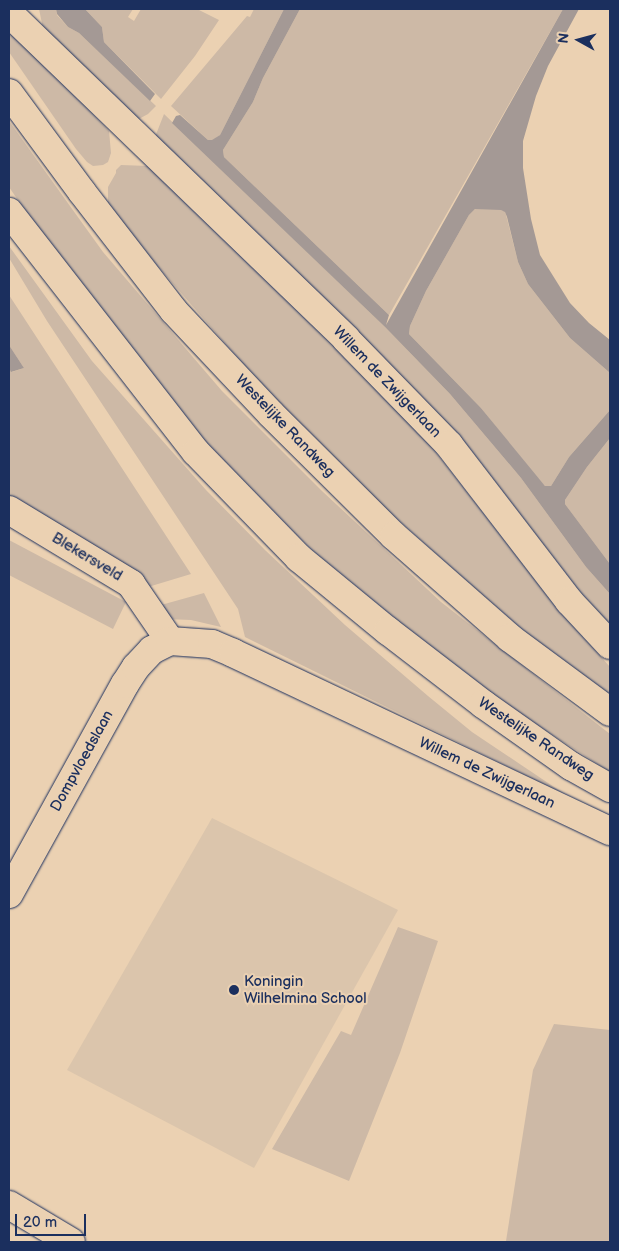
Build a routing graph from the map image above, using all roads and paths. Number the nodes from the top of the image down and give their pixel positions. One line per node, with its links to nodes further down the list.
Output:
1 (9, 14): 6 (street, Willem de Zwijgerlaan)
2 (9, 92): 7 (street, Westelijke Randweg)
3 (9, 212): 8 (street, Westelijke Randweg)
4 (9, 510): 5 (street, Blekersveld)
5 (170, 641): 9 (street, Willem de Zwijgerlaan); 10 (street, Dompvloedslaan)
6 (610, 645)
7 (610, 712)
8 (610, 788)
9 (610, 831)
10 (9, 894)
11 (9, 1205): 12 (street)
12 (71, 1242)

